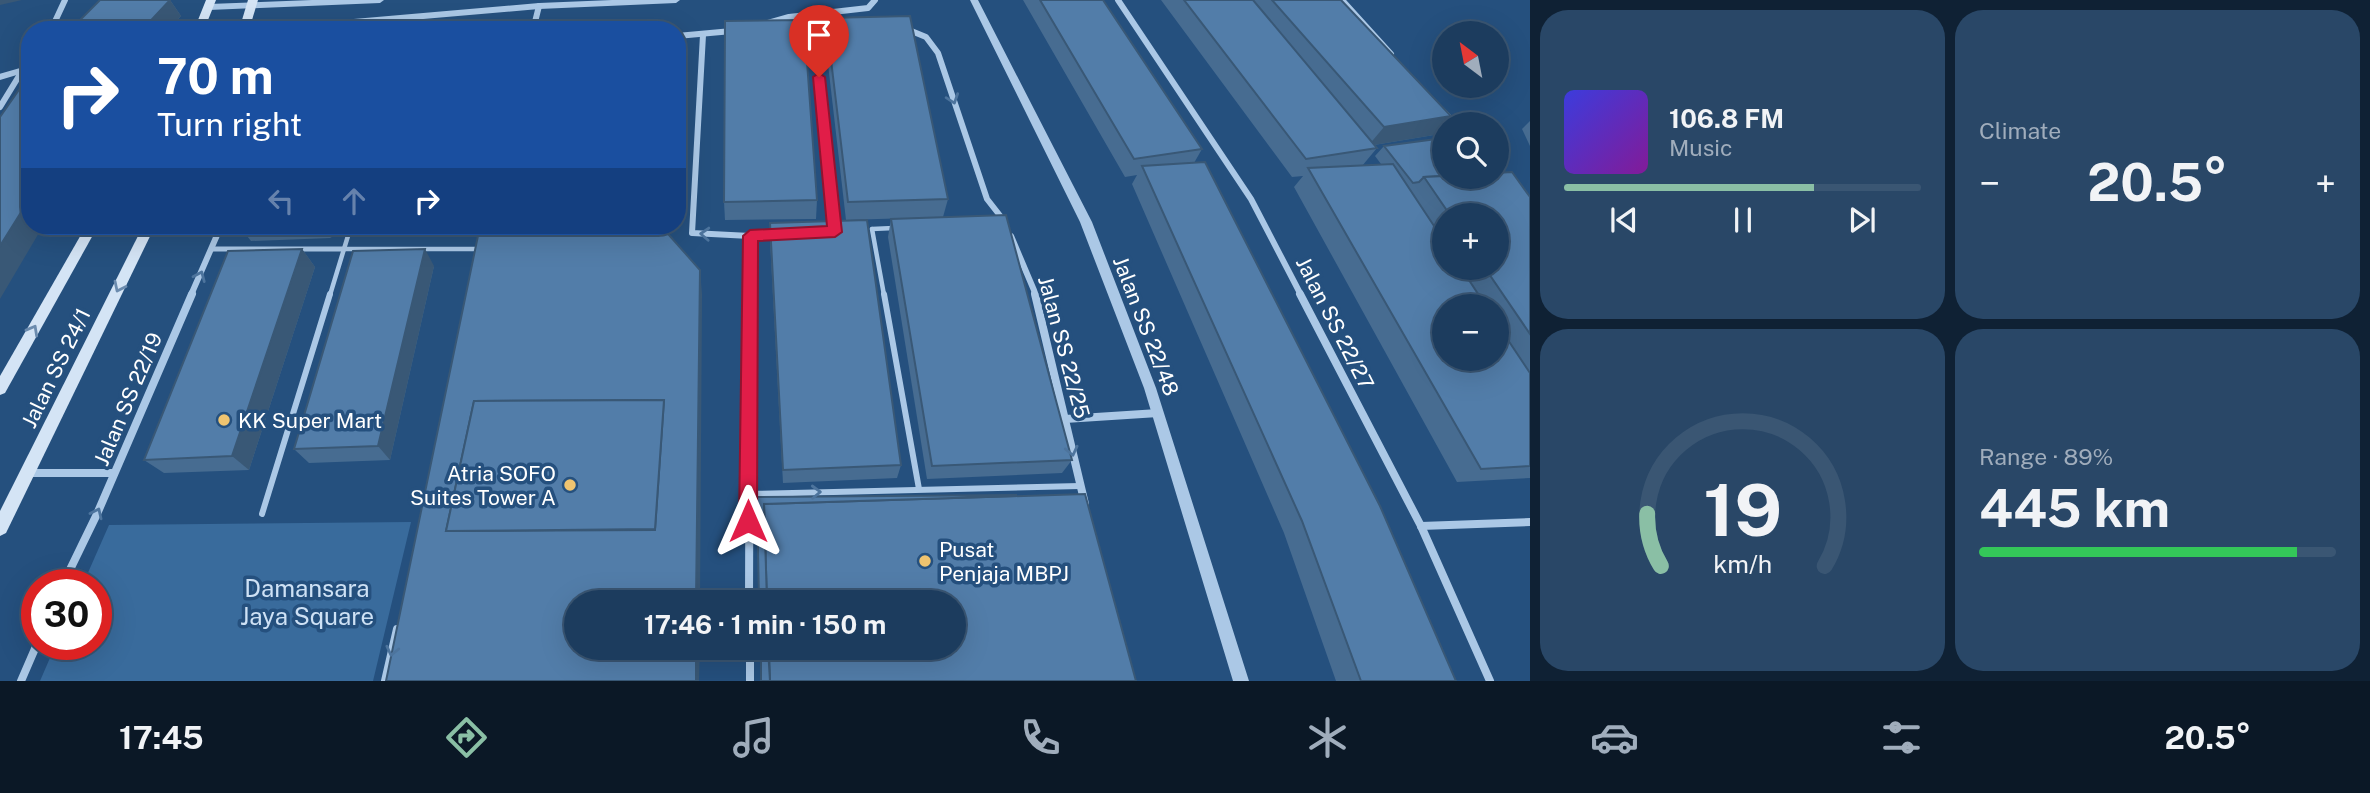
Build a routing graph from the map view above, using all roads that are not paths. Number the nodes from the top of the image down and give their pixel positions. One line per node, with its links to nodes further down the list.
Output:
1 (65, 0): 11 (street)
2 (380, 0): 8 (street)
3 (676, 0): 10 (street)
4 (875, 0): 17 (street)
5 (974, 0): 46 (street, Jalan SS 22/48)
6 (1118, 0): 56 (street, Jalan SS 22/27)
7 (1342, 0): 22 (street)
8 (252, 3): 9 (street); 13 (main road)
9 (210, 4): 12 (main road)
10 (539, 6): 14 (street); 15 (street)
11 (55, 21)
12 (204, 21)
13 (247, 21)
14 (356, 21)
15 (535, 21)
16 (898, 25): 28 (street, Jalan SS 22/25, one-way to 28)
17 (814, 26): 18 (street); 33 (lane)
18 (838, 26)
19 (739, 31): 20 (street)
20 (703, 35): 21 (street); 39 (street, one-way to 20)
21 (686, 36)
22 (1395, 57)
23 (20, 71): 24 (street); 26 (street)
24 (0, 77)
25 (1438, 105): 27 (street)
26 (0, 107)
27 (1445, 112)
28 (1005, 222): 29 (lane); 47 (street, Jalan SS 22/25)
29 (992, 223)
30 (899, 228): 31 (lane)
31 (873, 229): 32 (lane); 51 (lane)
32 (860, 230)
33 (835, 232)
34 (786, 234): 39 (lane)
35 (87, 235): 45 (main road, Jalan SS 24/1, one-way to 35)
36 (145, 235): 48 (main road, Jalan SS 24/1, one-way to 48)
37 (217, 235): 41 (street, Jalan SS 22/19)
38 (348, 235): 42 (lane)
39 (750, 236): 52 (street)
40 (486, 237): 43 (street)
41 (212, 249): 42 (street); 49 (street, Jalan SS 22/19, one-way to 41)
42 (344, 249): 43 (lane); 54 (lane)
43 (484, 249): 44 (street)
44 (481, 262)
45 (0, 389)
46 (1158, 413): 47 (street); 66 (street, Jalan SS 22/48)
47 (1065, 419): 50 (street, Jalan SS 22/25, one-way to 50)
48 (28, 473): 49 (street); 57 (main road, Jalan SS 24/1)
49 (114, 473): 58 (street, Jalan SS 22/19, one-way to 49)
50 (1080, 486): 51 (lane); 53 (street, Jalan SS 22/25)
51 (919, 489): 52 (lane, one-way to 51)
52 (748, 494): 59 (street)
53 (1087, 512)
54 (262, 514)
55 (1530, 522): 56 (street)
56 (1421, 526): 67 (street, Jalan SS 22/27)
57 (0, 528)
58 (70, 569)
59 (749, 590)
60 (399, 618): 64 (street, one-way to 64)
61 (30, 660): 63 (street)
62 (750, 660): 65 (street)
63 (21, 681)
64 (385, 681)
65 (750, 681)
66 (1241, 681)
67 (1490, 681)

